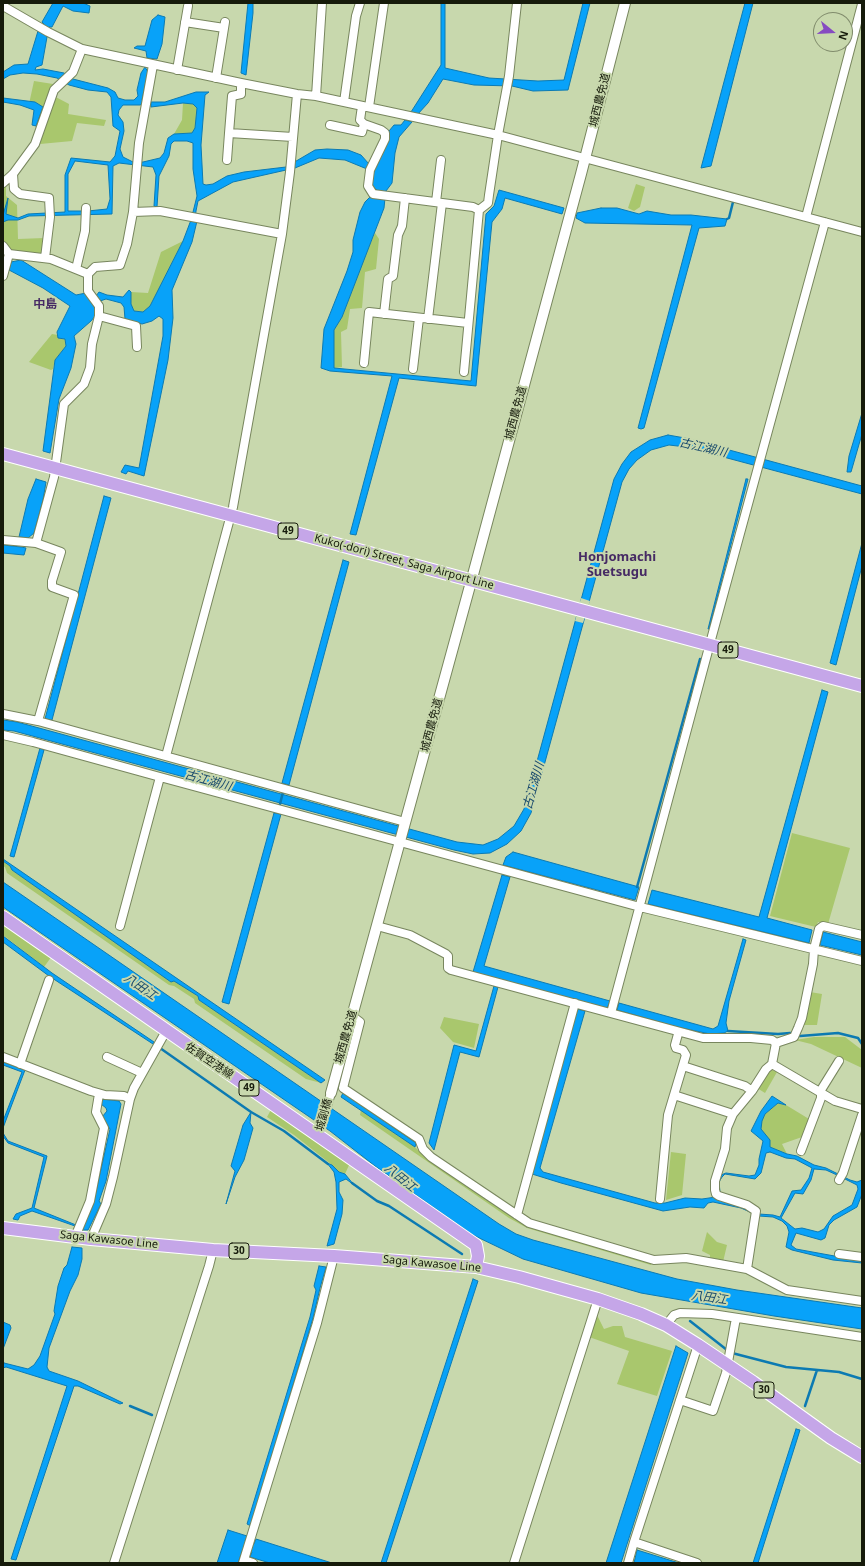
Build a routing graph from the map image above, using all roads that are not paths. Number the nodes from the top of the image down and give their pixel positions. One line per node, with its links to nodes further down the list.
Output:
1 (322, 3): 16 (street)
2 (360, 3): 17 (street)
3 (384, 3): 18 (street)
4 (517, 3): 22 (street)
5 (625, 3): 24 (street, 城西農免道)
6 (862, 4): 34 (street)
7 (3, 6): 10 (street)
8 (188, 6): 9 (street)
9 (185, 22): 12 (street); 13 (street)
10 (82, 49): 11 (street); 27 (street)
11 (153, 65): 12 (street); 33 (street)
12 (177, 70): 13 (street)
13 (216, 78): 14 (street)
14 (241, 83): 15 (street); 21 (street)
15 (297, 94): 16 (street); 23 (street)
16 (316, 96): 17 (street)
17 (344, 102): 18 (street)
18 (366, 107): 19 (street); 22 (street)
19 (364, 124): 20 (street); 29 (street)
20 (330, 125)
21 (229, 133): 23 (street); 25 (street)
22 (498, 134): 24 (street); 31 (street)
23 (293, 137): 37 (street)
24 (585, 159): 34 (street); 58 (street, 城西農免道)
25 (227, 160)
26 (441, 160): 30 (street)
27 (13, 174): 28 (street); 40 (street)
28 (3, 183)
29 (405, 198): 30 (street); 44 (street)
30 (439, 203): 31 (street); 47 (street)
31 (479, 210): 48 (street)
32 (86, 212): 41 (street)
33 (133, 212): 37 (street); 42 (street)
34 (806, 217): 35 (street)
35 (825, 222): 36 (street); 59 (street)
36 (862, 232)
37 (282, 234): 55 (street)
38 (3, 246): 39 (street)
39 (9, 254): 40 (street); 43 (street)
40 (46, 258): 41 (street)
41 (76, 269): 42 (street)
42 (88, 274): 45 (street)
43 (3, 276)
44 (384, 314): 46 (street); 50 (street)
45 (99, 316): 49 (street); 54 (street)
46 (419, 318): 47 (street); 51 (street)
47 (428, 319): 48 (street)
48 (468, 323): 52 (street)
49 (137, 347)
50 (364, 364)
51 (414, 369)
52 (464, 372)
53 (3, 454): 54 (main road, Kuko(-dori) Street, Saga Airport Line / 49)
54 (55, 468): 55 (main road, Kuko(-dori) Street, Saga Airport Line / 49); 57 (street)
55 (231, 515): 58 (main road, Kuko(-dori) Street, Saga Airport Line / 49); 64 (street)
56 (3, 540): 57 (street)
57 (36, 543): 62 (street)
58 (471, 581): 59 (main road, Kuko(-dori) Street, Saga Airport Line / 49); 66 (street, 城西農免道)
59 (710, 645): 60 (main road, 49); 68 (street)
60 (862, 686)
61 (3, 714): 62 (street)
62 (38, 721): 64 (street)
63 (3, 735): 65 (street)
64 (166, 756): 66 (street)
65 (160, 777): 67 (street); 70 (street)
66 (405, 822): 67 (street, 城西農免道)
67 (400, 842): 68 (street); 71 (street, 城西農免道)
68 (640, 907): 73 (street); 77 (street)
69 (3, 917): 79 (main road, 佐賀空港線 / 49)
70 (120, 926)
71 (377, 926): 76 (street); 78 (street, 城西農免道)
72 (862, 935): 73 (street)
73 (814, 949): 74 (street); 81 (street)
74 (862, 961)
75 (50, 980): 85 (street)
76 (574, 1003): 77 (street); 102 (street)
77 (611, 1013): 80 (street)
78 (352, 1016): 90 (street, 城西農免道); 102 (street)
79 (166, 1031): 88 (street); 98 (main road, 佐賀空港線 / 49)
80 (677, 1031): 81 (street); 87 (street)
81 (776, 1043): 86 (street)
82 (3, 1057): 85 (street)
83 (107, 1057): 88 (street)
84 (839, 1061): 92 (street)
85 (20, 1064): 91 (street)
86 (772, 1064): 89 (street); 92 (street)
87 (684, 1066): 89 (street); 93 (street)
88 (142, 1073): 94 (street)
89 (752, 1091): 96 (street)
90 (330, 1093): 98 (street, 城副橋)
91 (99, 1094): 94 (street); 104 (street)
92 (821, 1094): 95 (street); 99 (street)
93 (674, 1095): 96 (street); 101 (street)
94 (130, 1099): 105 (street)
95 (862, 1109)
96 (734, 1114): 111 (street)
97 (862, 1115): 100 (street)
98 (318, 1136): 110 (main road, 佐賀空港線 / 49)
99 (801, 1151)
100 (841, 1176)
101 (660, 1199)
102 (517, 1215): 111 (street)
103 (3, 1228): 104 (main road, Saga Kawasoe Line / 30)
104 (75, 1237): 105 (main road, Saga Kawasoe Line / 30)
105 (91, 1239): 106 (main road, Saga Kawasoe Line / 30)
106 (212, 1250): 108 (main road, Saga Kawasoe Line / 30); 123 (street)
107 (839, 1254): 109 (street)
108 (334, 1256): 110 (main road, Saga Kawasoe Line / 30); 122 (street)
109 (862, 1257)
110 (476, 1267): 112 (main road, Saga Kawasoe Line / 30)
111 (747, 1269): 113 (street)
112 (598, 1299): 115 (main road, Saga Kawasoe Line / 30); 125 (street)
113 (862, 1301)
114 (736, 1318): 115 (street); 116 (street); 118 (street)
115 (666, 1325): 117 (main road, Saga Kawasoe Line / 30)
116 (862, 1337)
117 (698, 1345): 118 (main road, Saga Kawasoe Line / 30); 119 (street)
118 (729, 1357): 119 (street); 120 (main road, Saga Kawasoe Line / 30)
119 (680, 1400): 121 (street)
120 (862, 1457)
121 (634, 1542): 126 (street); 127 (street)
122 (244, 1559): 124 (street)
123 (114, 1563)
124 (253, 1563)
125 (514, 1563)
126 (628, 1563)
127 (697, 1563)

